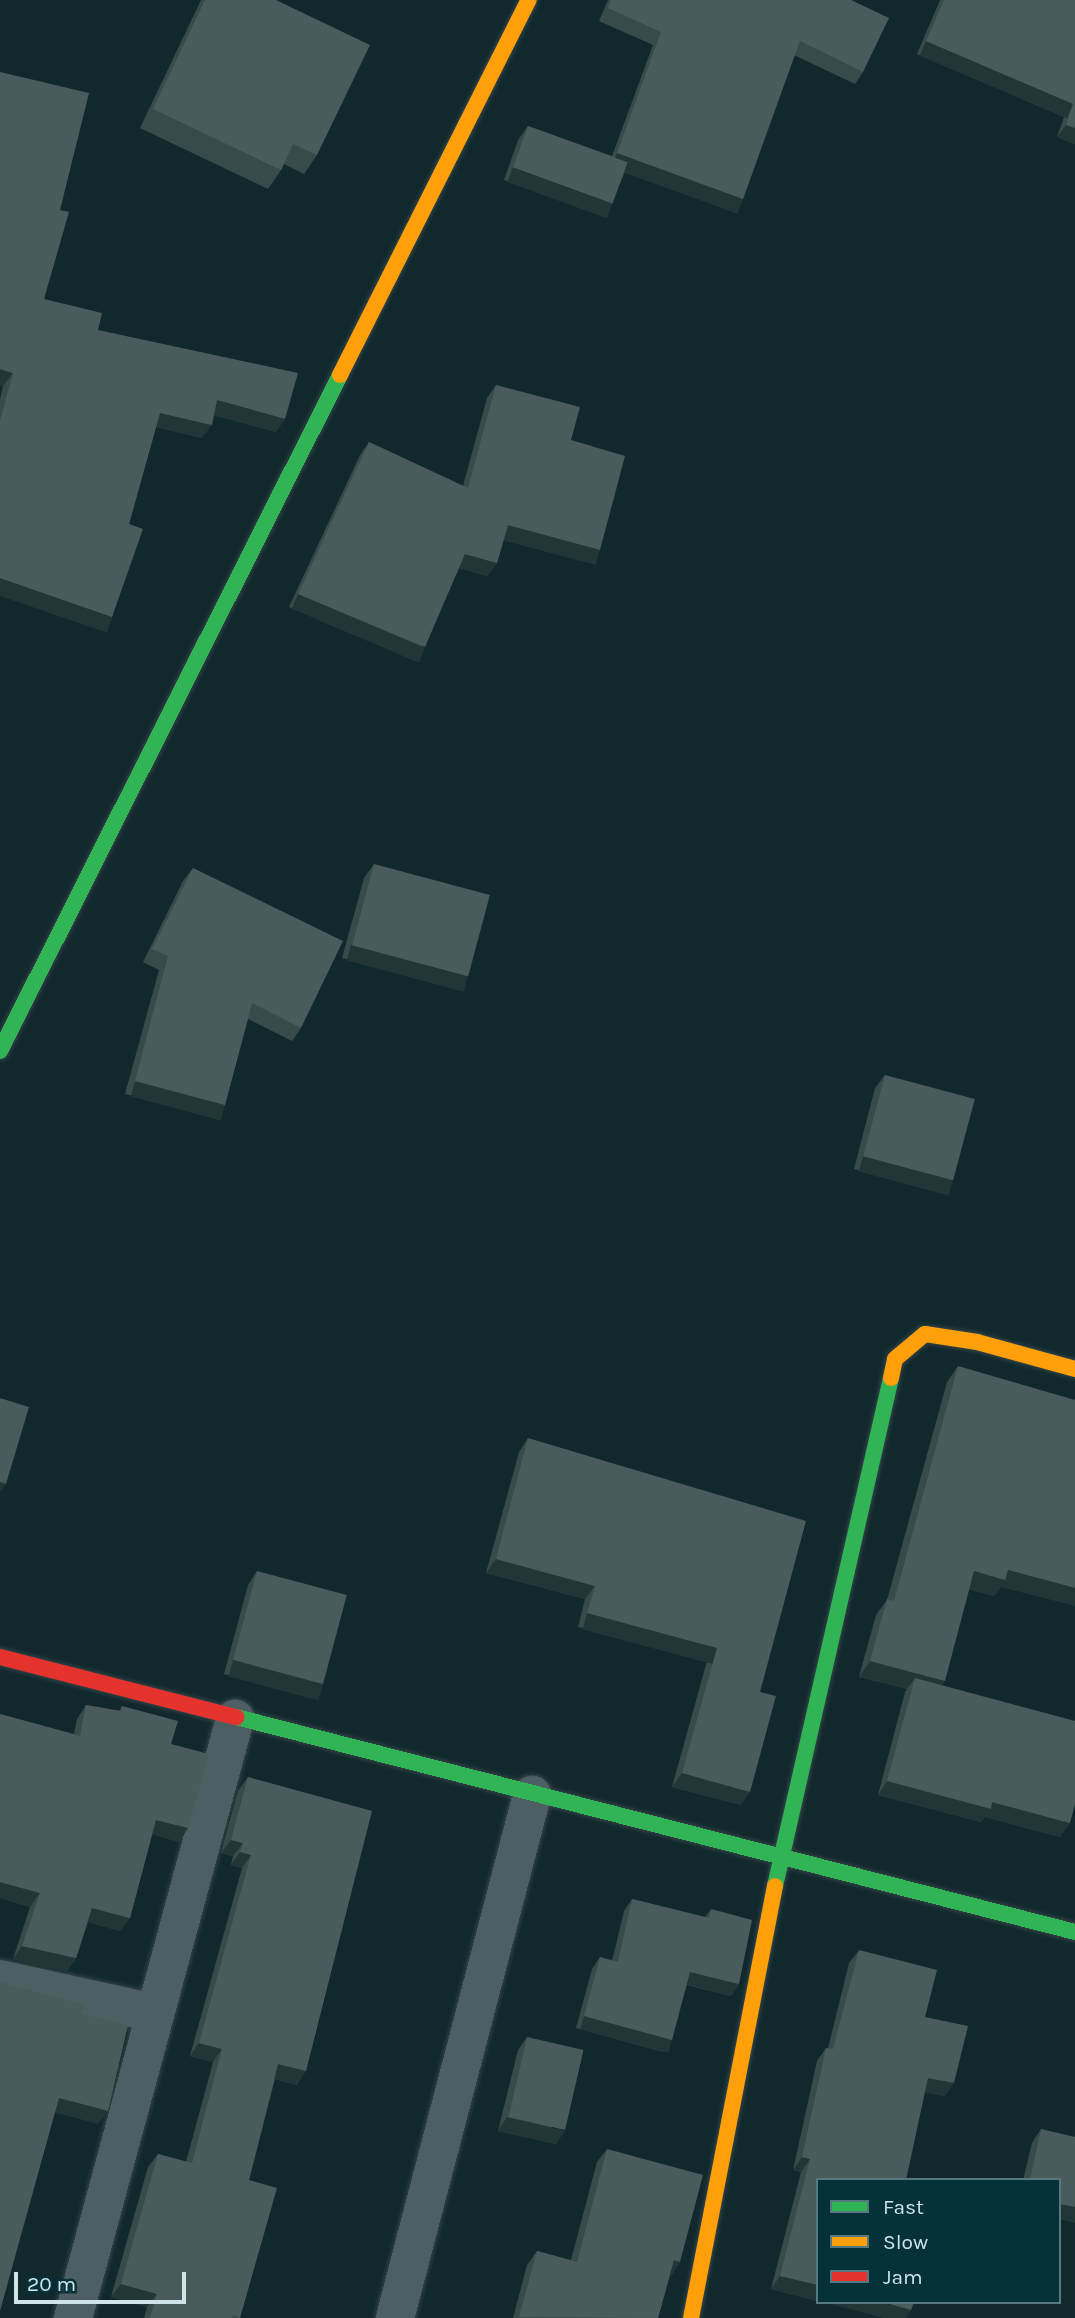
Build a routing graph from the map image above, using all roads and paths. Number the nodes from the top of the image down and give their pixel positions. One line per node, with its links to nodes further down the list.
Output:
1 (529, 0): 2 (street)
2 (0, 1051)
3 (1075, 1369): 7 (street)
4 (0, 1657): 5 (street)
5 (235, 1719): 6 (street); 10 (street)
6 (531, 1796): 7 (street); 12 (street)
7 (780, 1859): 8 (street); 13 (street)
8 (1075, 1932)
9 (0, 1979): 10 (street)
10 (155, 2013): 11 (street)
11 (74, 2318)
12 (395, 2318)
13 (691, 2318)

